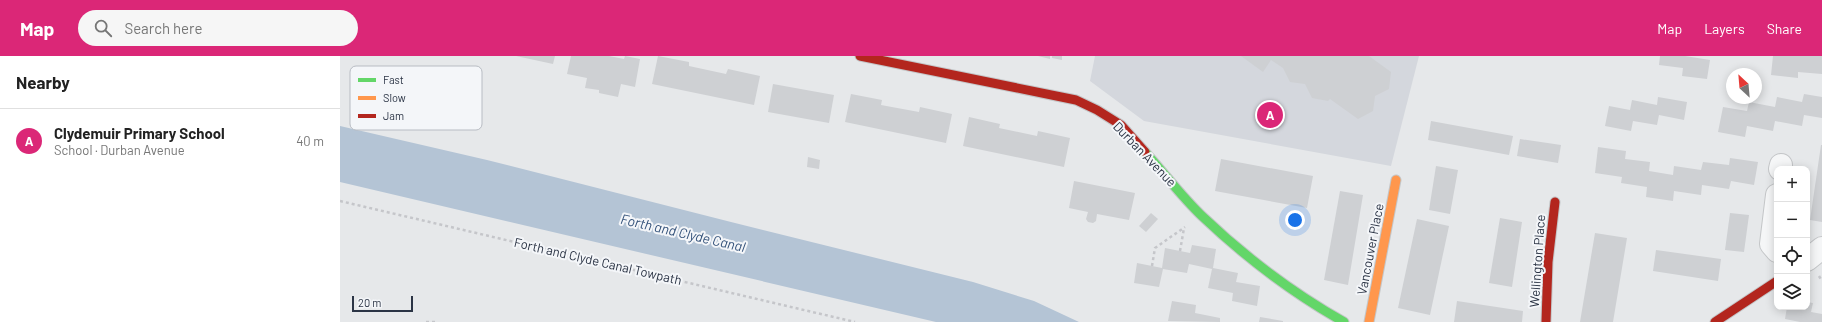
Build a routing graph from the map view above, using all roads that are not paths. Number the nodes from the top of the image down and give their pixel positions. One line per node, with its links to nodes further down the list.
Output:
1 (860, 56): 9 (street, Durban Avenue)
2 (1396, 180): 10 (street, Vancouver Place)
3 (1555, 202): 11 (street, Wellington Place)
4 (1776, 202): 5 (street)
5 (1774, 248)
6 (1822, 248): 7 (street)
7 (1810, 258)
8 (1774, 283): 12 (street)
9 (1344, 322)
10 (1369, 322)
11 (1546, 322)
12 (1715, 322)

